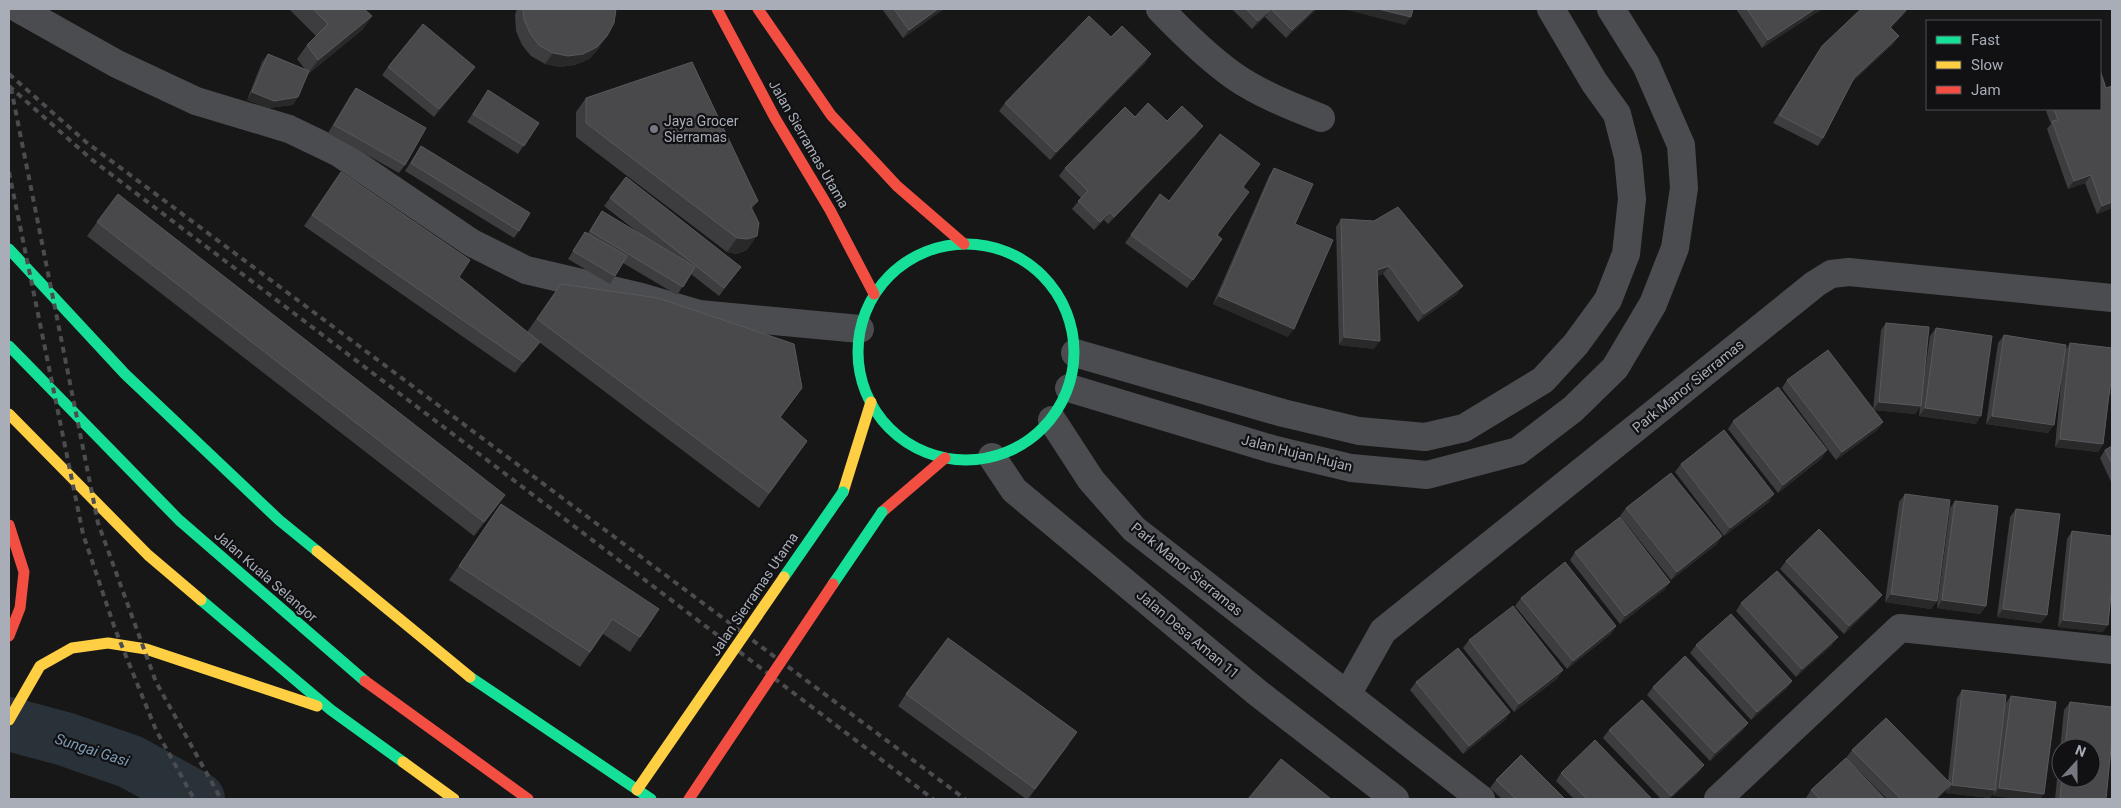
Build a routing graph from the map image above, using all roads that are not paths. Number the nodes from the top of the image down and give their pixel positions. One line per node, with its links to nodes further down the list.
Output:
1 (19, 9): 12 (street)
2 (717, 9): 10 (main road, Jalan Sierramas Utama)
3 (758, 9): 8 (main road, Jalan Sierramas Utama)
4 (1160, 9): 7 (street)
5 (1551, 9): 14 (street)
6 (1611, 9): 15 (street, Jalan Hujan Hujan)
7 (1321, 118)
8 (964, 244): 10 (main road); 14 (main road)
9 (9, 249): 27 (main road)
10 (874, 294): 12 (main road)
11 (2112, 298): 24 (street, Park Manor Sierramas)
12 (860, 329): 16 (main road)
13 (9, 346): 29 (main road, Jalan Kuala Selangor)
14 (1075, 353): 15 (main road)
15 (1069, 388): 18 (main road)
16 (870, 402): 19 (main road); 27 (main road, Jalan Sierramas Utama, bridge)
17 (9, 414): 25 (main road)
18 (1052, 420): 20 (main road); 24 (street, Park Manor Sierramas)
19 (945, 458): 20 (main road); 31 (main road, bridge)
20 (992, 458): 32 (street, Jalan Desa Aman 11)
21 (9, 525): 22 (main road)
22 (9, 636)
23 (2112, 650): 34 (street)
24 (1347, 695): 33 (street, Park Manor Sierramas)
25 (330, 710): 26 (main road); 28 (main road)
26 (9, 720)
27 (634, 795): 30 (main road)
28 (454, 799)
29 (528, 799)
30 (651, 799)
31 (689, 799)
32 (1395, 799)
33 (1480, 799)
34 (1718, 799)

